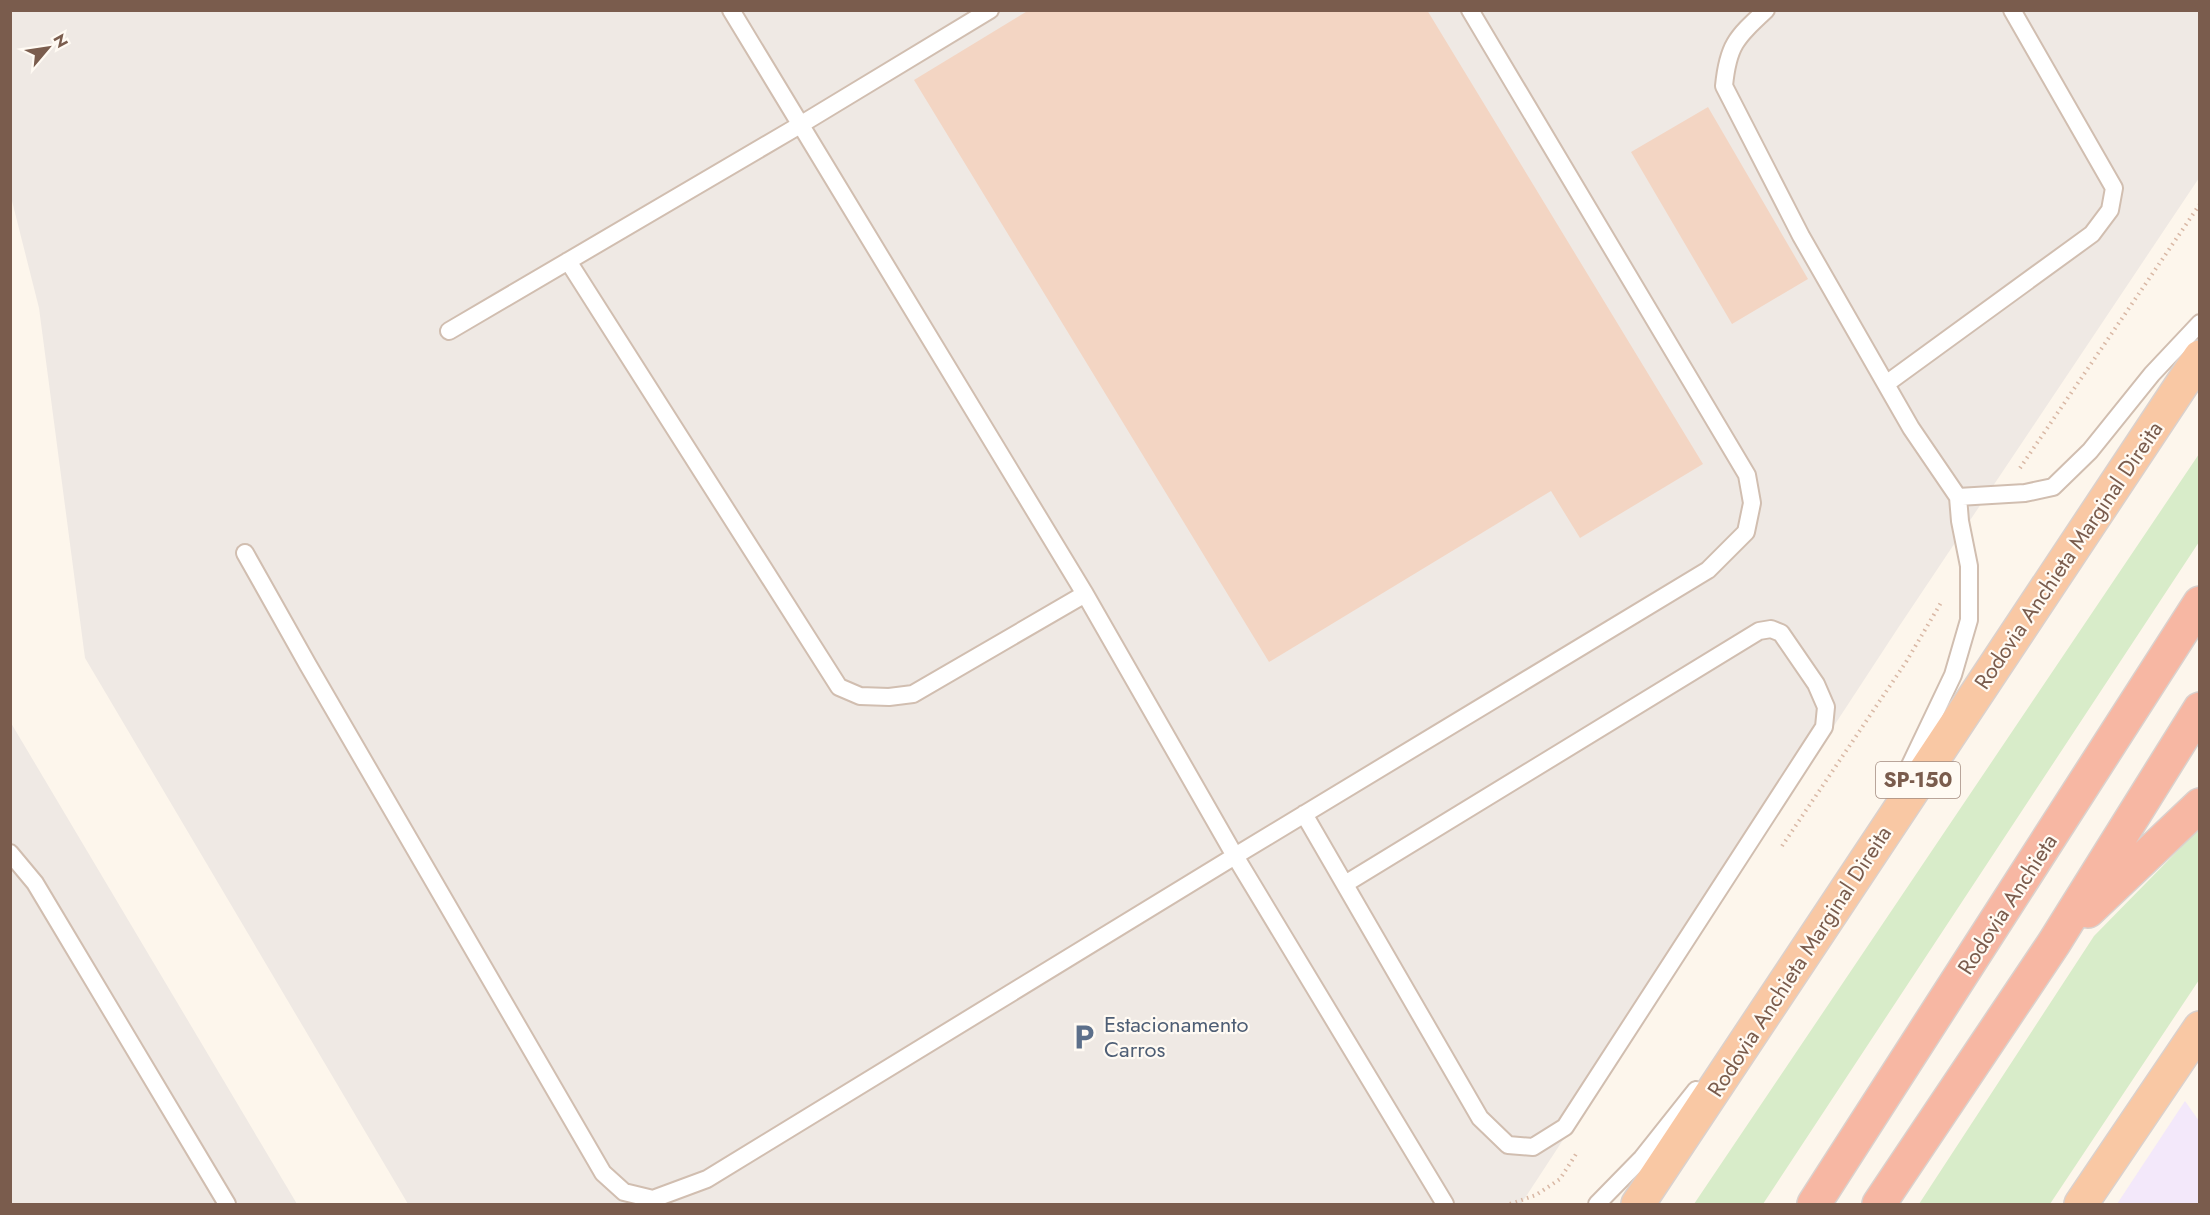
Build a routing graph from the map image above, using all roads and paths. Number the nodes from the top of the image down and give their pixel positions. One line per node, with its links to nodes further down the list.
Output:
1 (731, 10): 6 (lane)
2 (990, 10): 6 (lane)
3 (1470, 10): 21 (lane)
4 (1766, 10): 12 (lane)
5 (2012, 10): 12 (lane)
6 (801, 125): 8 (lane); 16 (lane)
7 (2199, 204): 13 (path)
8 (568, 261): 10 (lane); 16 (lane)
9 (2199, 324): 14 (lane)
10 (449, 331)
11 (2199, 357): 25 (highway, Rodovia Anchieta Marginal Direita / SP-150)
12 (1886, 384): 14 (lane)
13 (2019, 470)
14 (1958, 497): 25 (lane)
15 (245, 553): 24 (lane)
16 (1085, 594): 24 (lane)
17 (1945, 596): 22 (path)
18 (2199, 603): 36 (highway, Rodovia Anchieta)
19 (2199, 709): 27 (highway)
20 (2199, 805): 27 (highway)
21 (1304, 814): 24 (lane); 26 (lane)
22 (1778, 851)
23 (10, 853): 31 (lane)
24 (1235, 856): 32 (lane)
25 (1861, 866): 28 (highway, Rodovia Anchieta Marginal Direita / SP-150)
26 (1345, 884): 26 (lane)
27 (2054, 943): 37 (highway)
28 (1798, 964): 34 (lane); 35 (highway, Rodovia Anchieta Marginal Direita / SP-150)
29 (2199, 1028): 38 (highway)
30 (1578, 1151): 33 (path)
31 (227, 1204)
32 (1445, 1204)
33 (1510, 1204)
34 (1597, 1204)
35 (1638, 1204)
36 (1814, 1204)
37 (1880, 1204)
38 (2081, 1204)

